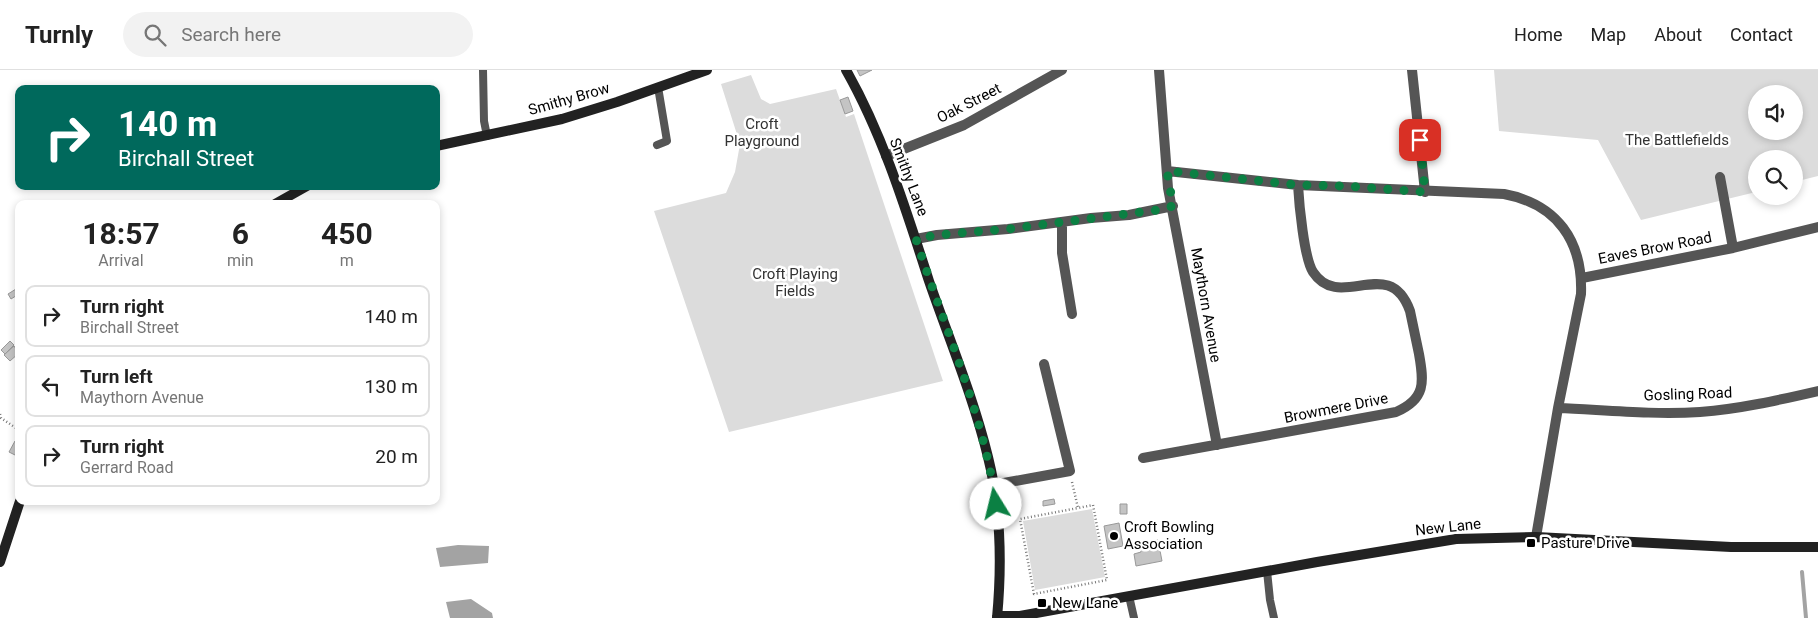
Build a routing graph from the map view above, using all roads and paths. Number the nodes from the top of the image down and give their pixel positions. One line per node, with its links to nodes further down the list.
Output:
1 (483, 70): 8 (lane)
2 (707, 70): 7 (street, Smithy Brow)
3 (846, 70): 11 (street, Smithy Lane)
4 (1062, 70): 11 (street, Oak Street)
5 (1412, 70): 16 (street)
6 (1162, 71): 12 (street, Maythorn Avenue)
7 (658, 87): 8 (street, Smithy Brow); 10 (lane)
8 (487, 136): 9 (street, Smithy Brow)
9 (440, 145)
10 (657, 145)
11 (886, 156): 21 (street, Smithy Lane)
12 (1167, 171): 14 (street); 18 (street, Maythorn Avenue)
13 (1720, 177): 22 (street, Eaves Brow Road)
14 (1298, 185): 16 (street); 32 (street, Browmere Drive)
15 (300, 190): 17 (street)
16 (1425, 192): 23 (street)
17 (283, 200)
18 (1173, 206): 19 (street); 32 (street, Maythorn Avenue)
19 (1062, 222): 21 (street); 24 (street)
20 (1818, 227): 22 (street, Eaves Brow Road)
21 (916, 239): 35 (street, Smithy Lane)
22 (1733, 248): 23 (street, Eaves Brow Road)
23 (1582, 278): 29 (street)
24 (1067, 288): 25 (street); 26 (street)
25 (1056, 290)
26 (1072, 314)
27 (1044, 364): 34 (street)
28 (1818, 391): 29 (street, Gosling Road)
29 (1558, 408): 38 (street)
30 (0, 414): 31 (path)
31 (15, 427)
32 (1217, 445): 33 (street, Browmere Drive)
33 (1144, 458)
34 (1070, 471): 35 (street); 37 (path)
35 (993, 485): 43 (street, Smithy Lane)
36 (19, 505): 40 (street)
37 (1078, 508): 37 (path)
38 (1536, 537): 39 (street, New Lane); 41 (street, New Lane)
39 (1818, 548)
40 (0, 562)
41 (1267, 571): 42 (street, New Lane); 45 (lane)
42 (1129, 596): 43 (street, New Lane); 44 (lane)
43 (997, 617)
44 (1134, 618)
45 (1274, 618)

